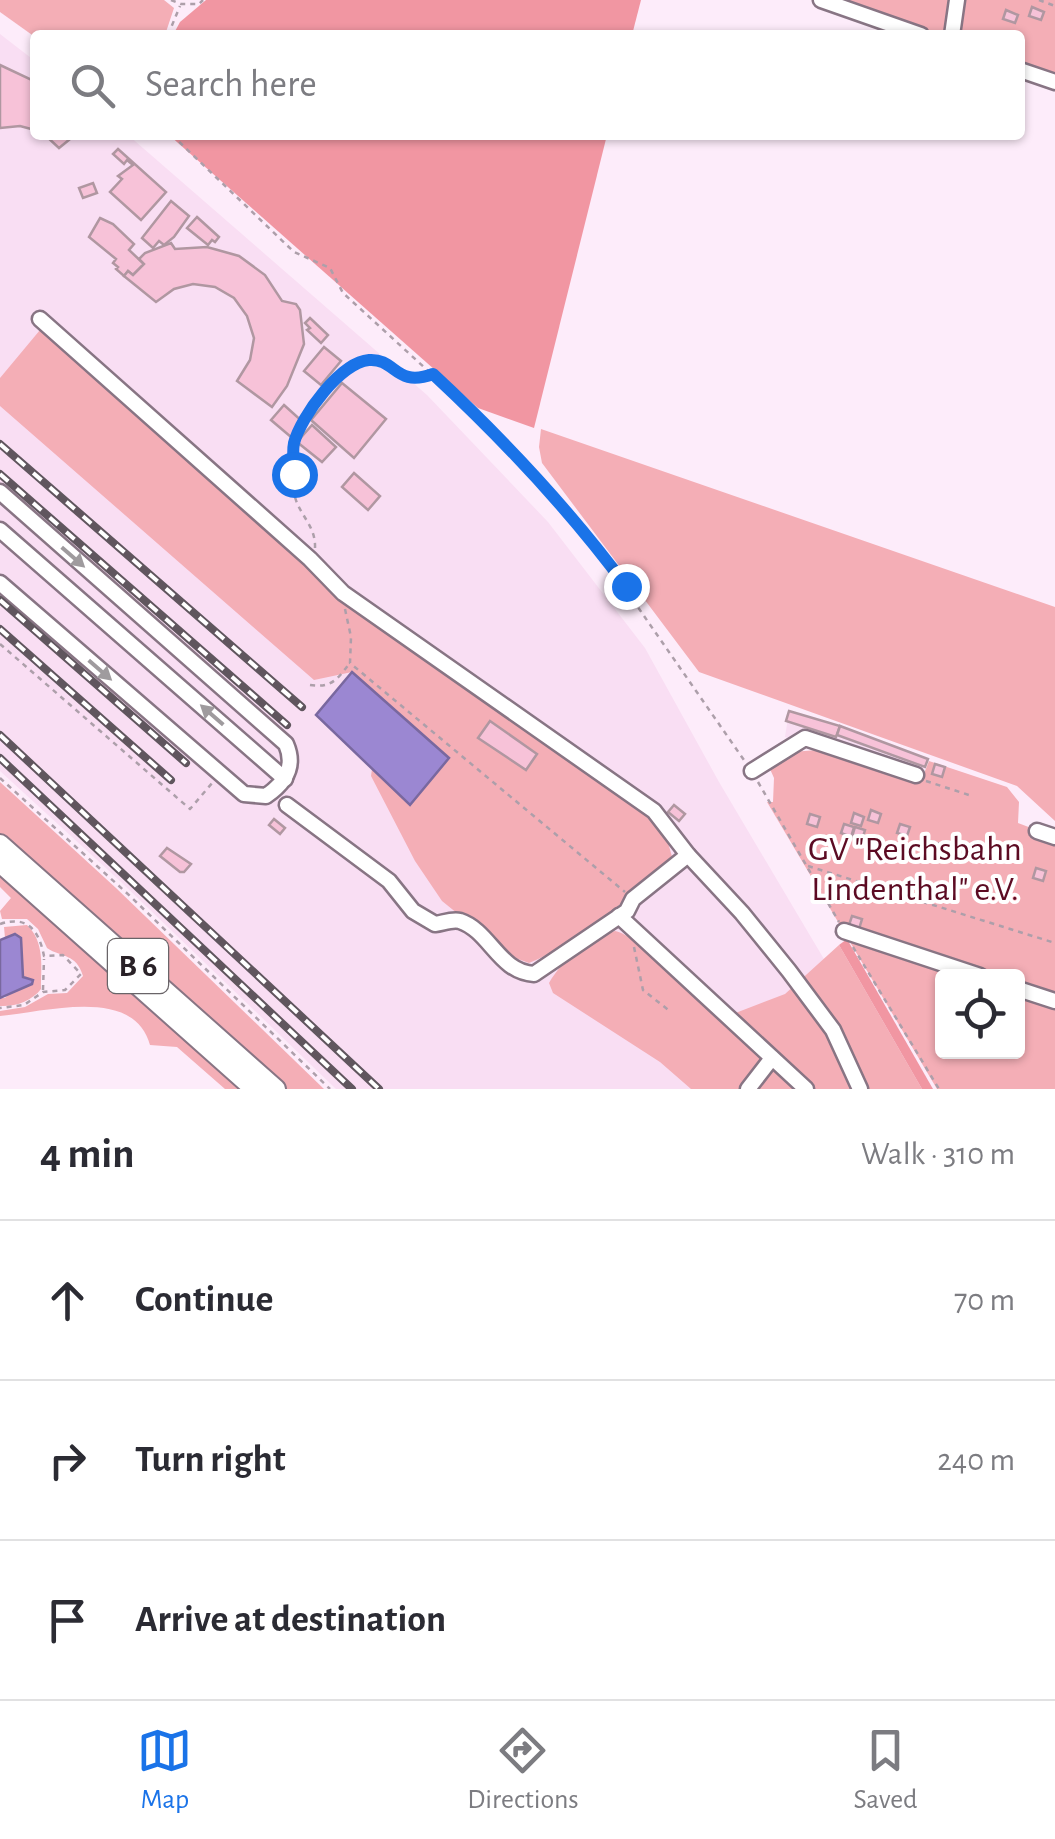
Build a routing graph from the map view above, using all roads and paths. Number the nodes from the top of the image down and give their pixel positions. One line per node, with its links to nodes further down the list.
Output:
1 (171, 0): 6 (path)
2 (203, 0): 6 (path)
3 (821, 0): 9 (street)
4 (957, 0): 10 (street)
5 (1039, 0): 7 (path)
6 (181, 4): 8 (path)
7 (1055, 6)
8 (170, 30)
9 (907, 30)
10 (953, 30)
11 (1025, 72): 12 (street)
12 (1055, 82)
13 (177, 140): 15 (path)
14 (40, 319): 18 (street)
15 (433, 374): 18 (path); 24 (path)
16 (0, 492): 28 (street, one-way to 28)
17 (0, 530): 28 (street, one-way to 17)
18 (310, 559): 20 (street)
19 (0, 582): 25 (street, one-way to 25)
20 (343, 593): 22 (path); 34 (street)
21 (0, 644): 25 (path)
22 (350, 662): 23 (path); 37 (path)
23 (310, 684)
24 (752, 772): 26 (street)
25 (220, 774): 28 (street)
26 (916, 775): 29 (path)
27 (0, 778): 52 (path)
28 (285, 779)
29 (972, 796)
30 (287, 805): 38 (street)
31 (1037, 831): 32 (street)
32 (1055, 837)
33 (0, 844): 51 (main road, B 6)
34 (688, 856): 37 (street); 55 (street)
35 (0, 862): 50 (main road, B 6)
36 (806, 865): 41 (path)
37 (633, 899): 38 (street)
38 (624, 921): 48 (path); 49 (street)
39 (0, 924): 42 (path)
40 (844, 931): 43 (street)
41 (1055, 943)
42 (44, 956): 45 (path); 45 (path)
43 (959, 969)
44 (1025, 991): 46 (street)
45 (43, 992): 47 (path)
46 (1055, 1000)
47 (0, 1008)
48 (671, 1012)
49 (772, 1058): 53 (street); 54 (street)
50 (254, 1089)
51 (276, 1089)
52 (330, 1089)
53 (748, 1089)
54 (806, 1089)
55 (860, 1089)

